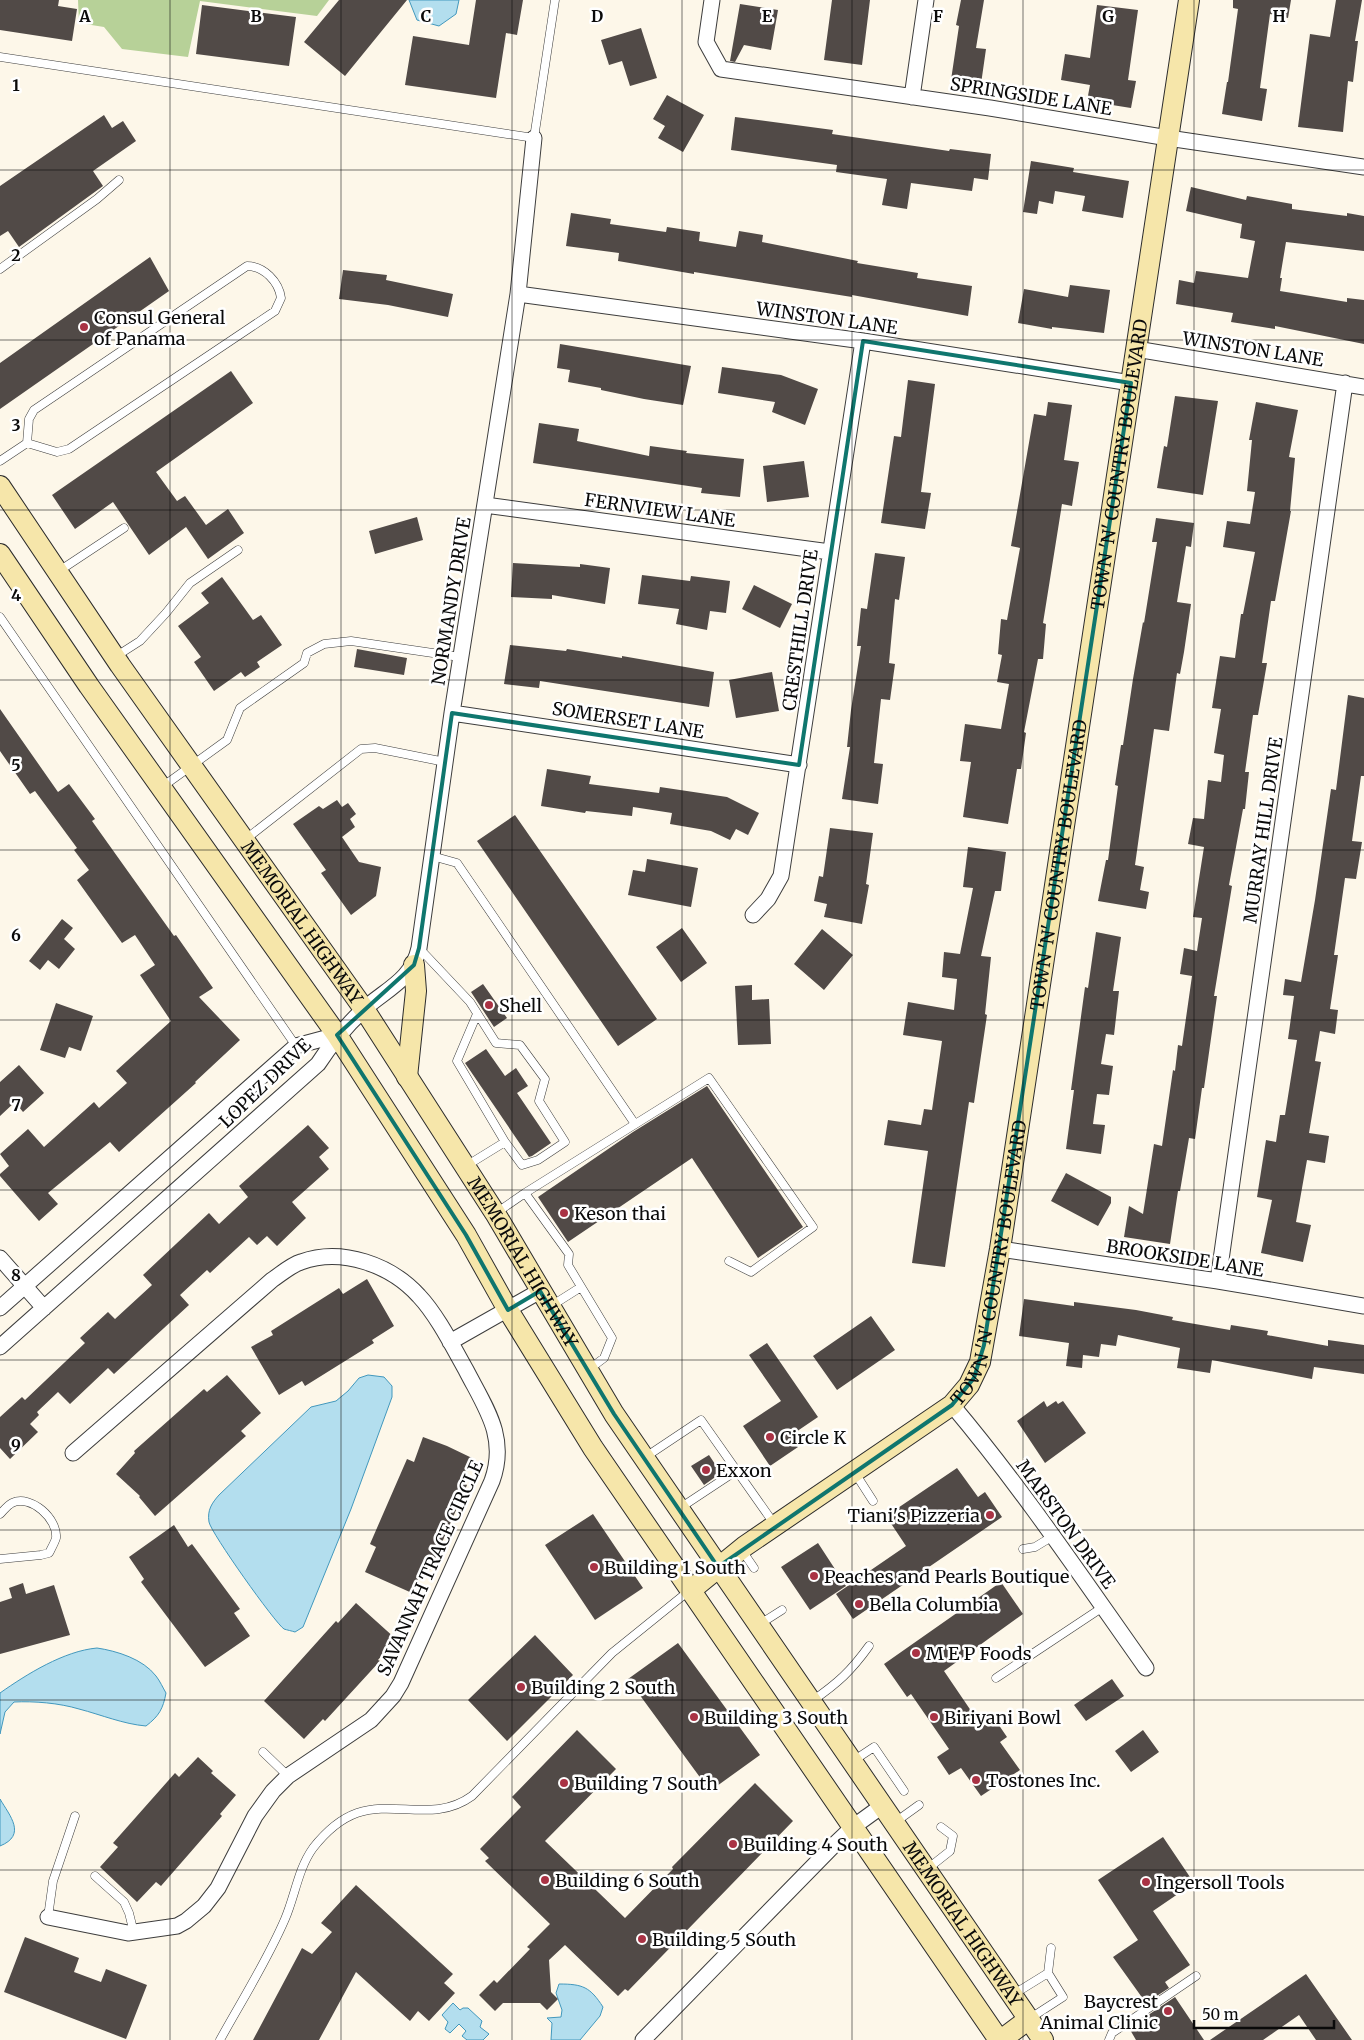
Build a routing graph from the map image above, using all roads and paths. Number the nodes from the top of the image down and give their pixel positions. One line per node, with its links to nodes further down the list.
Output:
1 (555, 0): 7 (lane)
2 (712, 0): 6 (street, SPRINGSIDE LANE)
3 (926, 0): 6 (street)
4 (1189, 0): 8 (main road, TOWN 'N' COUNTRY BOULEVARD)
5 (0, 57): 7 (lane)
6 (912, 97): 8 (street, SPRINGSIDE LANE)
7 (534, 138): 12 (street, NORMANDY DRIVE)
8 (1168, 138): 9 (street, SPRINGSIDE LANE); 14 (main road, TOWN 'N' COUNTRY BOULEVARD)
9 (1364, 167)
10 (120, 180): 11 (lane)
11 (0, 269)
12 (518, 294): 13 (street, WINSTON LANE); 21 (street, NORMANDY DRIVE)
13 (863, 341): 15 (street, WINSTON LANE); 24 (street, CRESTHILL DRIVE)
14 (1136, 349): 15 (main road, TOWN 'N' COUNTRY BOULEVARD); 16 (street, WINSTON LANE)
15 (1131, 383): 49 (main road, TOWN 'N' COUNTRY BOULEVARD)
16 (1345, 383): 17 (street, WINSTON LANE); 52 (street, MURRAY HILL DRIVE)
17 (1364, 387)
18 (27, 443): 18 (lane); 19 (lane)
19 (0, 461)
20 (0, 486): 26 (main road, MEMORIAL HIGHWAY)
21 (485, 505): 24 (street, FERNVIEW LANE); 29 (street, NORMANDY DRIVE)
22 (124, 528): 26 (lane)
23 (238, 550): 28 (lane)
24 (830, 552): 32 (street, CRESTHILL DRIVE)
25 (0, 554): 34 (main road, MEMORIAL HIGHWAY)
26 (58, 572): 28 (main road, MEMORIAL HIGHWAY)
27 (0, 617): 42 (lane)
28 (115, 657): 33 (main road, MEMORIAL HIGHWAY)
29 (460, 657): 30 (street, NORMANDY DRIVE); 33 (lane)
30 (452, 713): 31 (street, NORMANDY DRIVE); 32 (street, SOMERSET LANE)
31 (445, 762): 35 (lane); 36 (street, NORMANDY DRIVE)
32 (799, 765): 37 (street, CRESTHILL DRIVE)
33 (192, 766): 34 (lane); 35 (main road, MEMORIAL HIGHWAY)
34 (161, 788): 41 (main road, MEMORIAL HIGHWAY)
35 (244, 840): 39 (main road, MEMORIAL HIGHWAY)
36 (432, 856): 38 (street, NORMANDY DRIVE); 44 (lane)
37 (753, 915)
38 (417, 956): 39 (street); 40 (lane); 43 (main road)
39 (364, 1009): 41 (street); 43 (main road, MEMORIAL HIGHWAY)
40 (478, 1014): 45 (lane); 45 (lane)
41 (338, 1035): 42 (street, LOPEZ DRIVE); 58 (street, LOPEZ DRIVE); 59 (main road, MEMORIAL HIGHWAY)
42 (296, 1046): 53 (street, LOPEZ DRIVE)
43 (407, 1077): 46 (main road, MEMORIAL HIGHWAY)
44 (635, 1124): 47 (lane); 51 (lane)
45 (505, 1142): 46 (lane)
46 (466, 1166): 48 (main road, MEMORIAL HIGHWAY)
47 (525, 1193): 48 (lane); 54 (lane)
48 (495, 1213): 55 (main road, MEMORIAL HIGHWAY)
49 (1000, 1249): 52 (street, BROOKSIDE LANE); 63 (main road, TOWN 'N' COUNTRY BOULEVARD)
50 (0, 1258): 53 (street)
51 (729, 1261)
52 (1218, 1281): 56 (street, BROOKSIDE LANE)
53 (24, 1286): 57 (street, LOPEZ DRIVE); 58 (street)
54 (581, 1287): 55 (lane); 62 (lane)
55 (545, 1299): 59 (street); 62 (main road, MEMORIAL HIGHWAY)
56 (1364, 1306)
57 (0, 1308)
58 (44, 1308): 61 (street, LOPEZ DRIVE)
59 (508, 1310): 60 (street); 78 (main road, MEMORIAL HIGHWAY)
60 (450, 1342): 64 (street, SAVANNAH TRACE CIRCLE); 88 (street, SAVANNAH TRACE CIRCLE)
61 (0, 1346)
62 (588, 1371): 65 (main road, MEMORIAL HIGHWAY)
63 (952, 1405): 67 (main road, TOWN 'N' COUNTRY BOULEVARD); 72 (street, MARSTON DRIVE)
64 (73, 1453)
65 (644, 1458): 66 (lane); 69 (main road, MEMORIAL HIGHWAY)
66 (736, 1471): 69 (lane); 71 (lane)
67 (854, 1472): 68 (lane); 71 (main road, TOWN 'N' COUNTRY BOULEVARD)
68 (873, 1501)
69 (679, 1510): 76 (main road, MEMORIAL HIGHWAY)
70 (0, 1514): 75 (lane)
71 (775, 1525): 73 (main road, TOWN 'N' COUNTRY BOULEVARD)
72 (1053, 1536): 74 (lane); 79 (street, MARSTON DRIVE)
73 (741, 1549): 76 (main road, TOWN 'N' COUNTRY BOULEVARD); 77 (lane)
74 (1023, 1549)
75 (0, 1559)
76 (718, 1567): 78 (main road, TOWN 'N' COUNTRY BOULEVARD); 81 (main road, MEMORIAL HIGHWAY)
77 (754, 1568)
78 (691, 1590): 94 (main road, MEMORIAL HIGHWAY); 105 (lane)
79 (1103, 1607): 83 (street, MARSTON DRIVE); 84 (lane)
80 (782, 1610): 81 (lane)
81 (758, 1626): 85 (main road, MEMORIAL HIGHWAY)
82 (869, 1646): 85 (lane)
83 (1146, 1668)
84 (996, 1678)
85 (810, 1702): 87 (main road, MEMORIAL HIGHWAY)
86 (263, 1752): 88 (lane)
87 (852, 1762): 89 (lane); 91 (main road, MEMORIAL HIGHWAY)
88 (288, 1776): 99 (street, SAVANNAH TRACE CIRCLE)
89 (904, 1791)
90 (919, 1805): 93 (lane)
91 (882, 1806): 93 (main road, MEMORIAL HIGHWAY); 94 (street)
92 (75, 1816): 98 (lane)
93 (894, 1824): 96 (main road, MEMORIAL HIGHWAY)
94 (853, 1827): 106 (street); 107 (main road, MEMORIAL HIGHWAY)
95 (941, 1827): 96 (lane)
96 (926, 1870): 103 (main road, MEMORIAL HIGHWAY)
97 (95, 1876): 99 (lane)
98 (48, 1917): 99 (street, SAVANNAH TRACE CIRCLE)
99 (134, 1933)
100 (1051, 1948): 101 (lane)
101 (1048, 1973): 103 (lane); 104 (lane)
102 (1196, 1976): 109 (lane)
103 (1012, 1995): 104 (main road, MEMORIAL HIGHWAY)
104 (1029, 2019): 107 (main road); 108 (main road, MEMORIAL HIGHWAY)
105 (220, 2040)
106 (643, 2040)
107 (1000, 2040)
108 (1043, 2040)
109 (1109, 2040)

